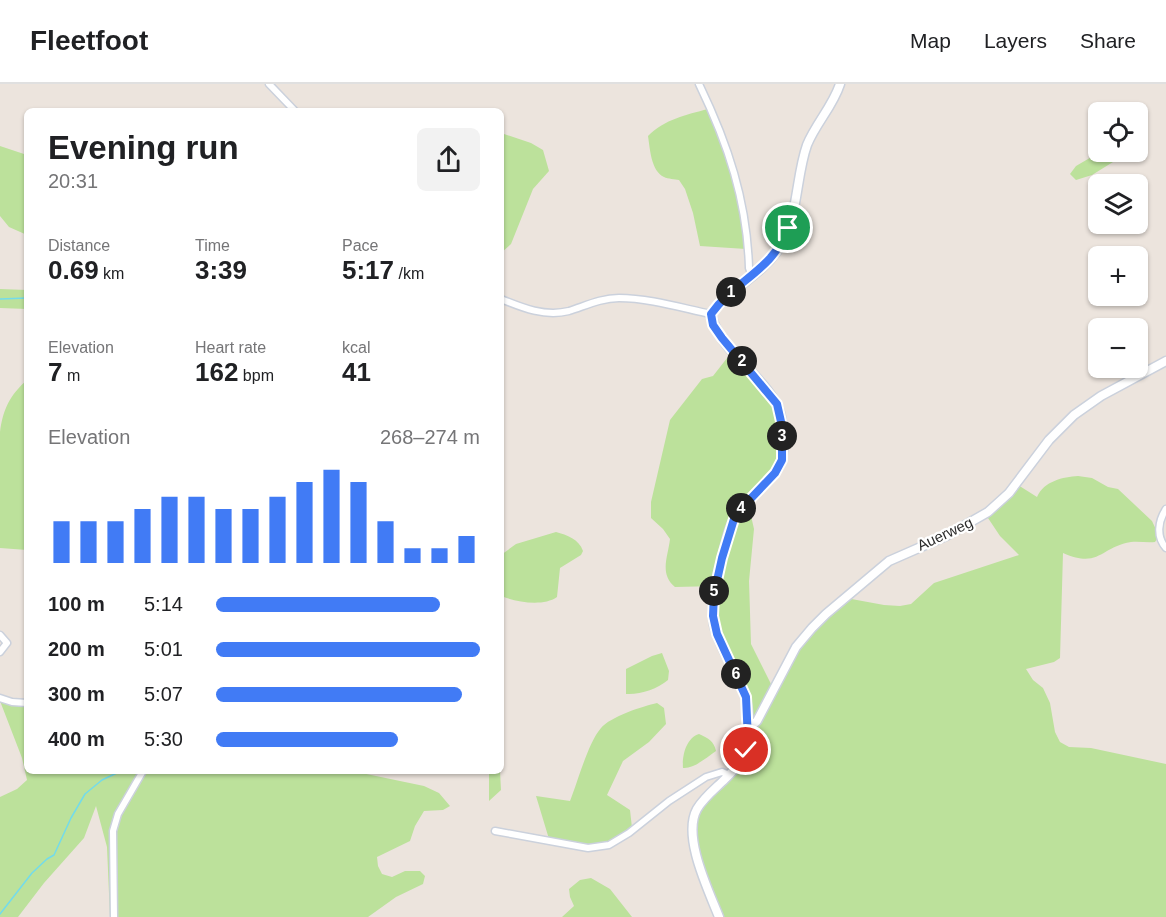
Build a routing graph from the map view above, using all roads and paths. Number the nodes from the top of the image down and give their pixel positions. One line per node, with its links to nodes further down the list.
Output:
1 (269, 84): 4 (street)
2 (699, 84): 5 (street)
3 (840, 84): 5 (street)
4 (292, 108)
5 (752, 276): 7 (street)
6 (504, 300): 7 (street)
7 (711, 314): 15 (street)
8 (1166, 361): 15 (street, Auerweg)
9 (1166, 509): 10 (street)
10 (1166, 548)
11 (0, 635): 12 (street)
12 (0, 652)
13 (0, 698): 14 (street)
14 (24, 703)
15 (748, 729): 17 (street)
16 (140, 774): 19 (street)
17 (729, 775): 18 (street); 20 (street)
18 (495, 831)
19 (114, 917)
20 (719, 917)

